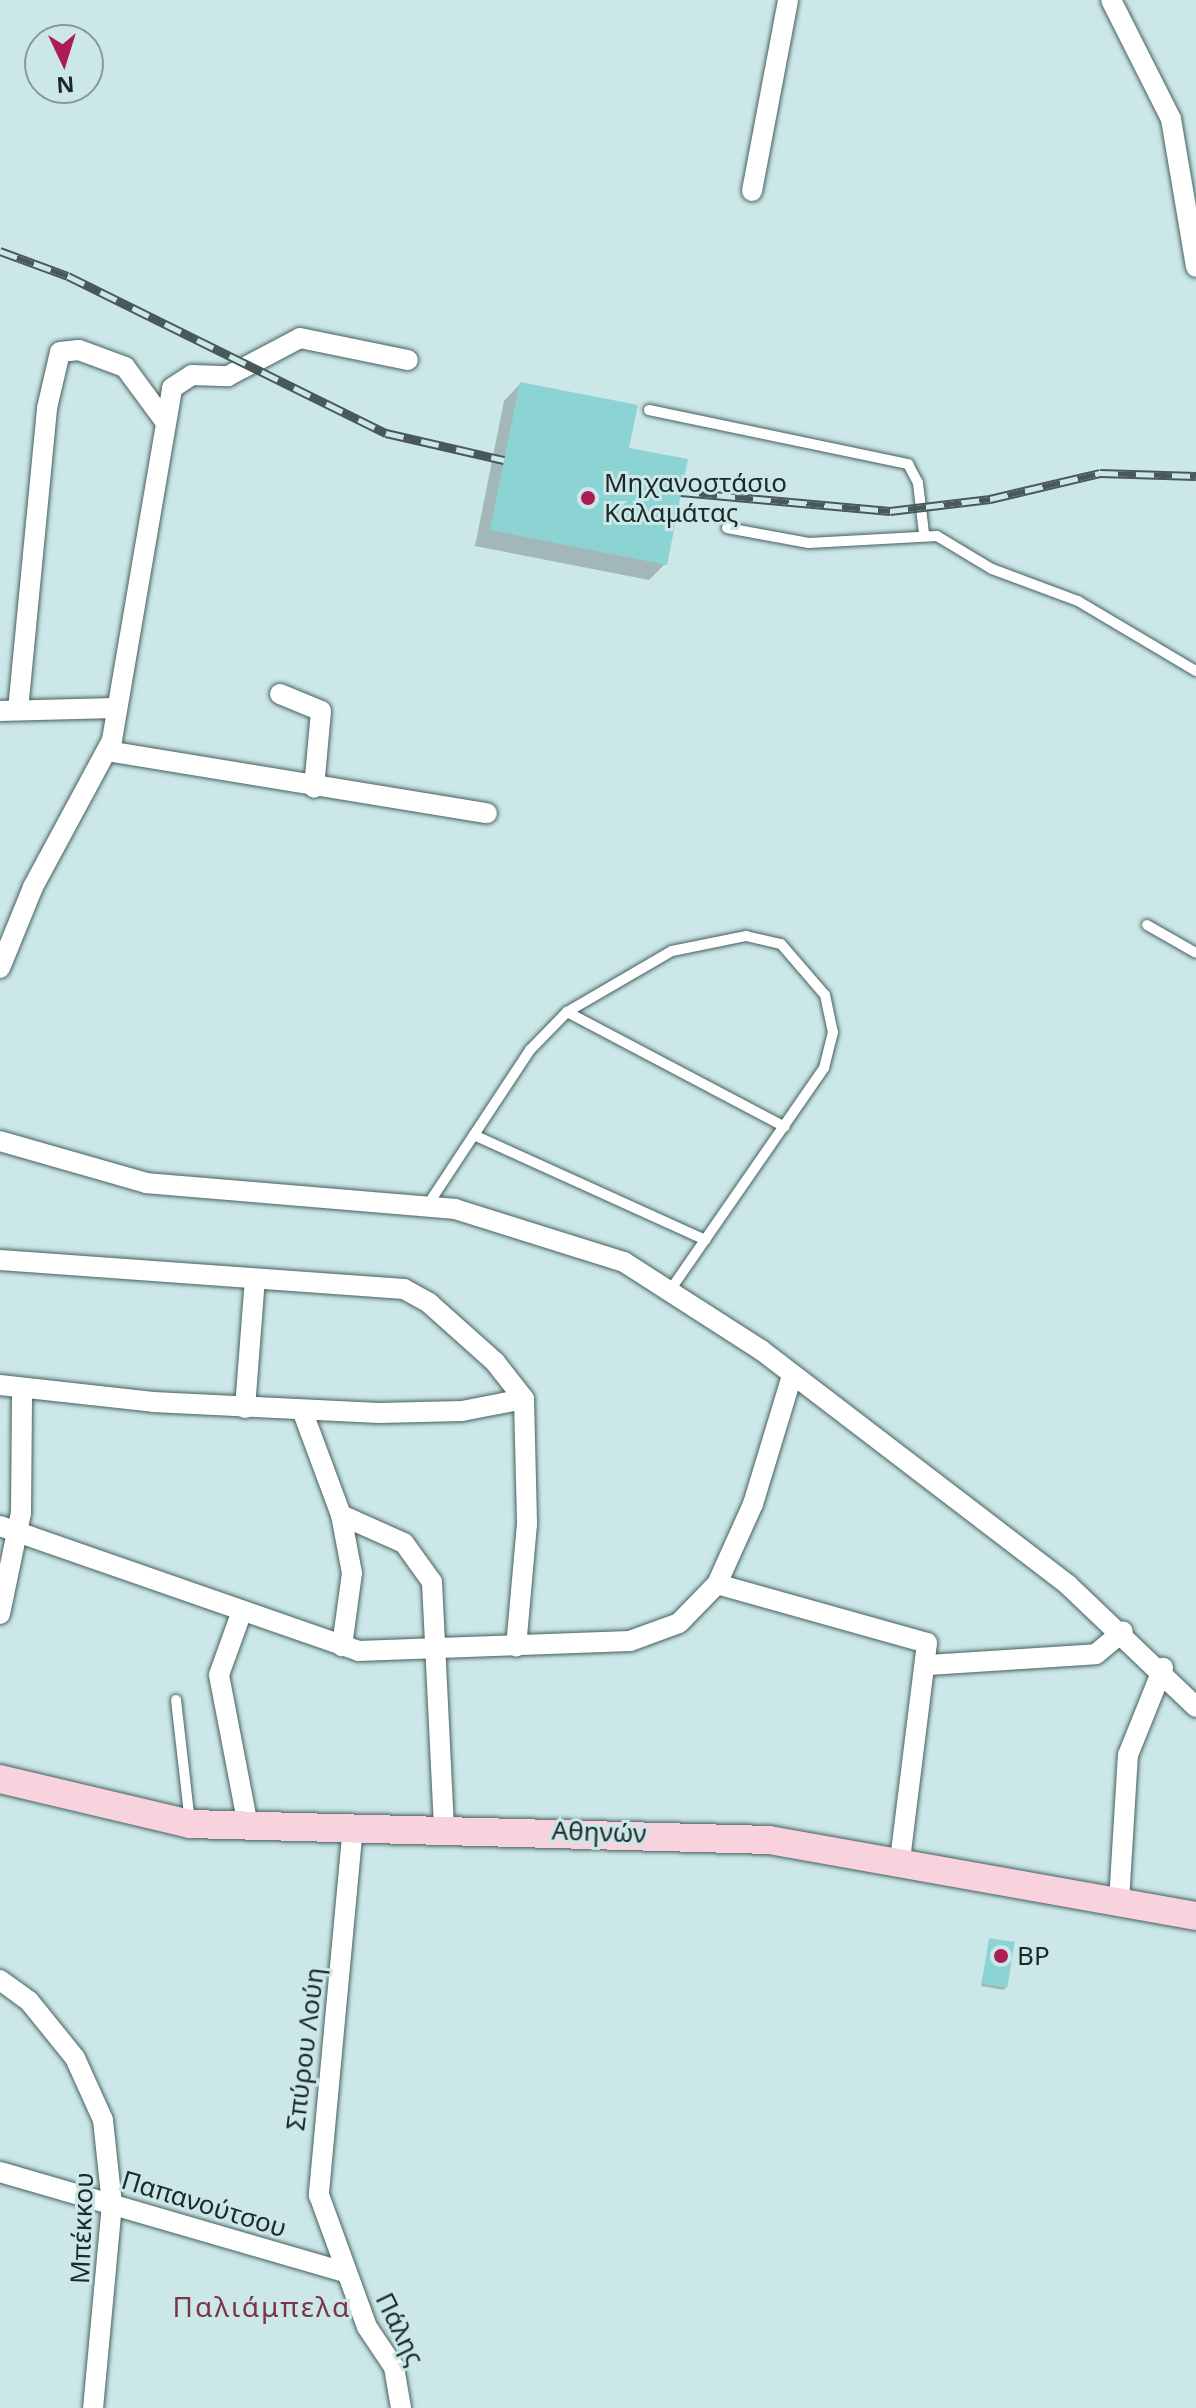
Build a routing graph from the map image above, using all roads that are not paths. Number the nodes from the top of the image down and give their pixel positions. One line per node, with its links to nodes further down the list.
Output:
1 (788, 0): 3 (street)
2 (1111, 0): 4 (street)
3 (752, 191)
4 (1196, 267)
5 (408, 360): 7 (street)
6 (649, 410): 9 (lane)
7 (164, 420): 12 (street); 13 (street)
8 (727, 528): 9 (lane)
9 (924, 533): 10 (lane)
10 (1196, 671)
11 (280, 694): 15 (street)
12 (115, 708): 13 (street); 14 (street)
13 (9, 711)
14 (107, 751): 15 (street); 19 (street)
15 (314, 788): 16 (street)
16 (487, 813)
17 (1147, 925): 18 (lane)
18 (1196, 953)
19 (0, 968)
20 (567, 1012): 21 (lane); 21 (lane); 22 (lane)
21 (785, 1127): 25 (lane)
22 (474, 1135): 24 (lane); 25 (lane)
23 (0, 1141): 24 (street)
24 (427, 1206): 28 (street)
25 (705, 1240): 28 (lane)
26 (0, 1260): 27 (street)
27 (255, 1279): 32 (street); 33 (street)
28 (671, 1289): 29 (street)
29 (792, 1376): 37 (street); 40 (street)
30 (0, 1385): 31 (street)
31 (22, 1392): 33 (street); 36 (street)
32 (524, 1399): 34 (street); 42 (street)
33 (245, 1408): 34 (street)
34 (302, 1410): 35 (street)
35 (341, 1515): 41 (street); 43 (street)
36 (9, 1529): 38 (street); 39 (street)
37 (717, 1584): 42 (street); 44 (street)
38 (242, 1611): 41 (street); 50 (street)
39 (0, 1614)
40 (1123, 1631): 44 (street); 45 (street)
41 (342, 1646): 43 (street)
42 (516, 1647): 43 (street)
43 (435, 1651): 52 (street)
44 (928, 1665): 53 (street)
45 (1163, 1668): 47 (street); 54 (street)
46 (176, 1700): 49 (lane)
47 (1196, 1707)
48 (0, 1779): 49 (main road, Αθηνών)
49 (190, 1824): 50 (main road, Αθηνών)
50 (248, 1826): 51 (main road, Αθηνών)
51 (353, 1826): 52 (main road, Αθηνών); 59 (street, Σπύρου Λούη)
52 (444, 1828): 53 (main road, Αθηνών)
53 (900, 1860): 54 (main road, Αθηνών)
54 (1119, 1901): 55 (main road, Αθηνών)
55 (1196, 1916)
56 (6, 1982): 58 (street, Μπέκκου)
57 (0, 2172): 58 (street, Παπανούτσου)
58 (112, 2204): 59 (street, Παπανούτσου); 60 (street, Μπέκκου)
59 (347, 2273): 61 (street, Πάλης)
60 (93, 2408)
61 (401, 2408)

